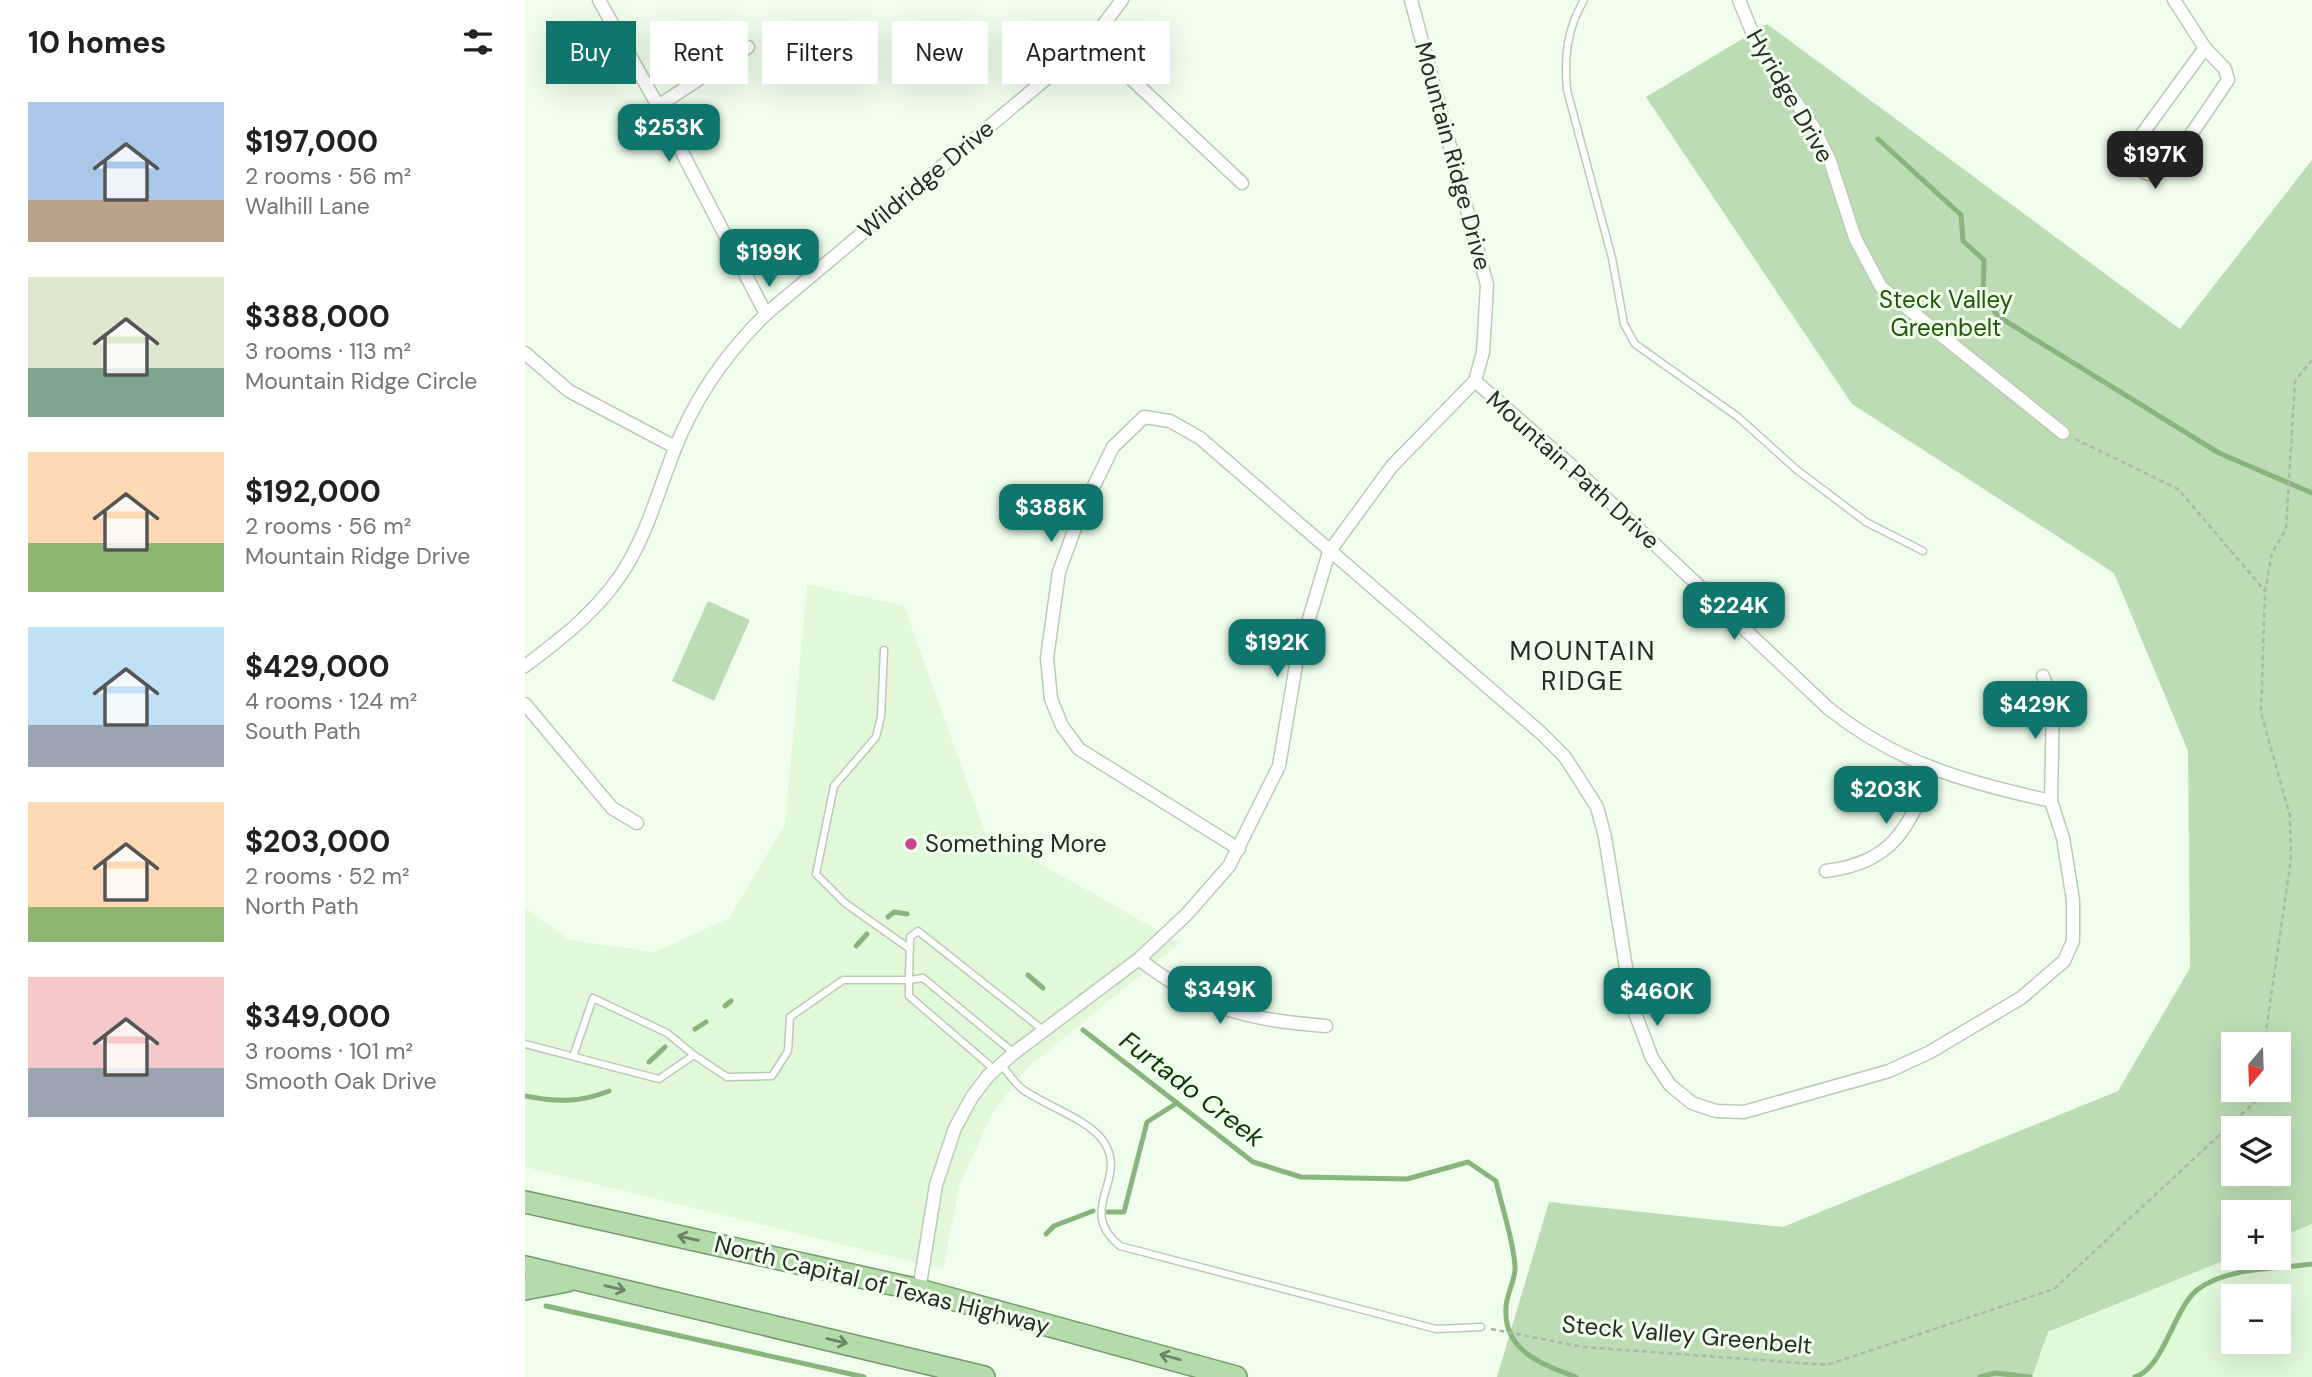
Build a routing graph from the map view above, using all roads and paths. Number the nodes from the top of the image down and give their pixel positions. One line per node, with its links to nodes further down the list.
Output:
1 (599, 0): 12 (street)
2 (1122, 0): 7 (street, Wildridge Drive)
3 (1411, 0): 17 (street, Mountain Ridge Drive)
4 (1584, 0): 20 (lane)
5 (1738, 0): 18 (street, Hyridge Drive)
6 (2174, 0): 8 (street)
7 (1106, 21)
8 (2205, 48): 8 (street)
9 (692, 84): 12 (street)
10 (1040, 84): 14 (street, Wildridge Drive)
11 (1137, 84): 13 (street)
12 (658, 106): 14 (street)
13 (1243, 183)
14 (766, 314): 19 (street, Wildridge Drive)
15 (525, 353): 19 (street)
16 (2312, 360): 22 (path)
17 (1475, 381): 21 (street); 27 (street, Mountain Path Drive)
18 (2063, 433): 22 (path)
19 (675, 447): 24 (street, Wildridge Drive)
20 (1923, 551)
21 (1329, 552): 28 (street); 30 (street); 30 (street)
22 (2265, 591): 37 (path)
23 (884, 650): 32 (lane)
24 (525, 666)
25 (2043, 676): 28 (street)
26 (525, 704): 29 (street)
27 (1932, 768): 28 (street, Mountain Path Drive); 31 (street)
28 (2051, 802)
29 (637, 823)
30 (1239, 849): 33 (street)
31 (1826, 871)
32 (910, 949): 34 (lane); 36 (lane)
33 (1139, 959): 35 (street); 36 (street)
34 (909, 980): 39 (lane); 41 (lane); 42 (lane)
35 (1326, 1026)
36 (1043, 1030): 39 (street)
37 (2266, 1032)
38 (525, 1044): 40 (lane)
39 (1014, 1053): 42 (street)
40 (574, 1055): 41 (lane); 41 (lane)
41 (694, 1055)
42 (998, 1067): 48 (street); 49 (lane)
43 (2255, 1102): 49 (path, Steck Valley Greenbelt)
44 (525, 1202): 48 (highway, North Capital of Texas Highway, one-way to 44)
45 (525, 1267): 46 (highway)
46 (579, 1280): 47 (highway); 50 (highway, one-way to 50)
47 (525, 1289)
48 (919, 1290): 51 (highway, North Capital of Texas Highway, one-way to 48)
49 (1481, 1327)
50 (984, 1377)
51 (1236, 1377)

